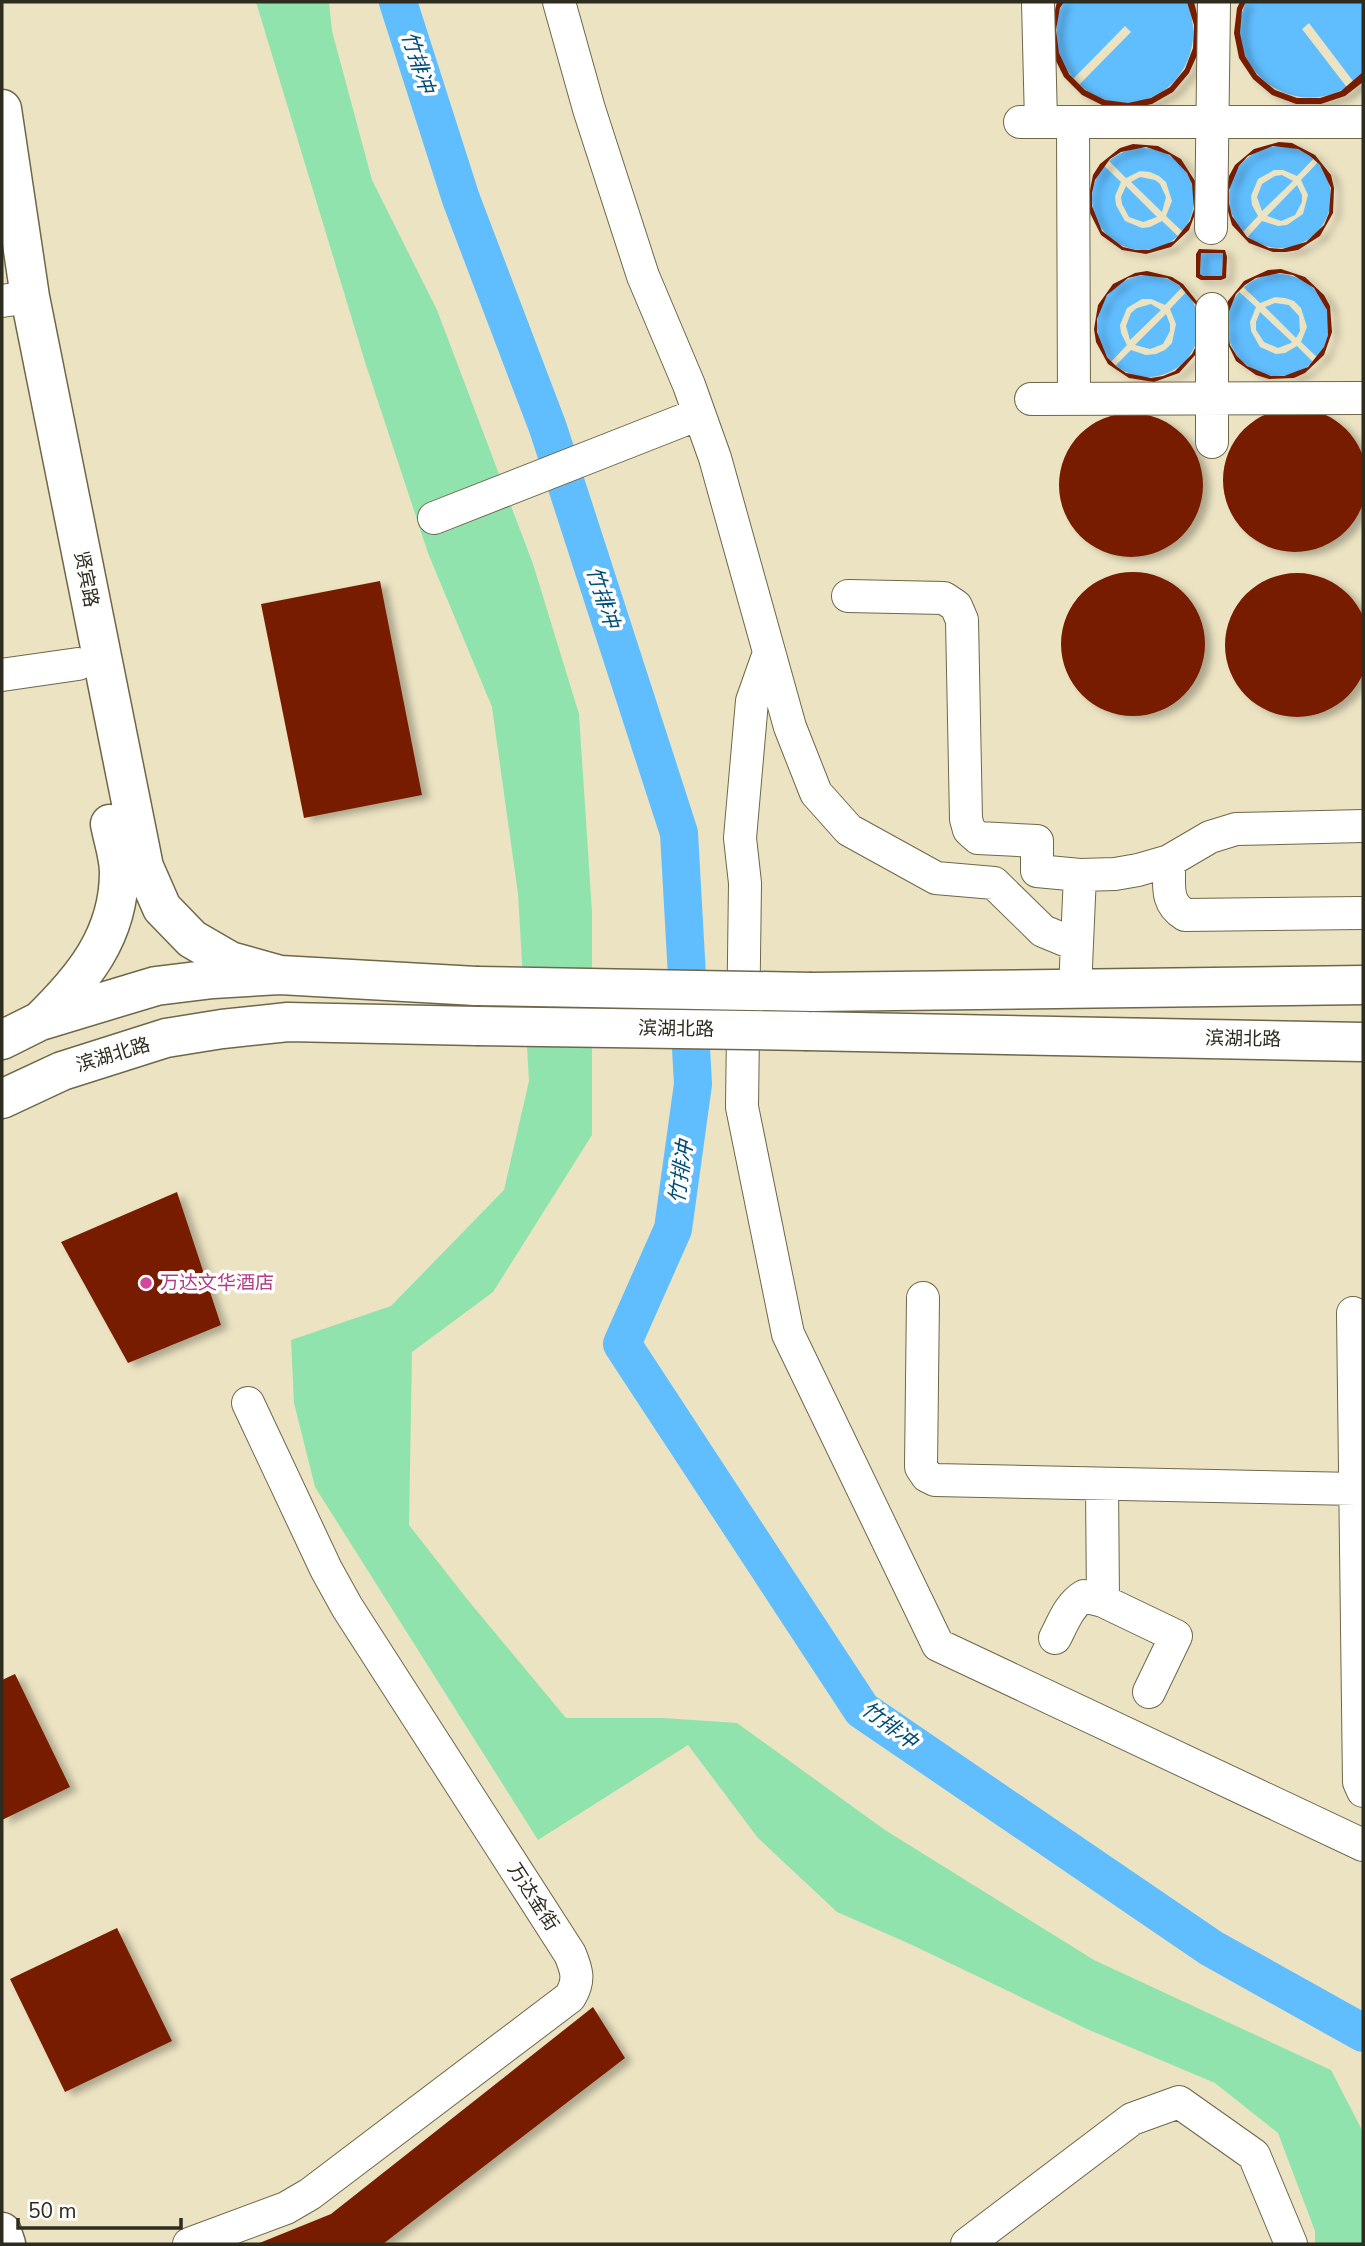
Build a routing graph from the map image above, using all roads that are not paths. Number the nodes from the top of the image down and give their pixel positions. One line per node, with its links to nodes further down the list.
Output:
1 (559, 2): 15 (street)
2 (1038, 2): 5 (street)
3 (1214, 2): 6 (street)
4 (2, 109): 9 (main road, 贤宾路)
5 (1073, 122): 6 (street); 14 (street)
6 (1212, 122): 7 (street); 8 (street)
7 (1363, 122)
8 (1211, 228)
9 (10, 291): 20 (main road, 贤宾路); 27 (main road, 贤宾路)
10 (1212, 309): 11 (street)
11 (1212, 398): 12 (street); 14 (street); 16 (street)
12 (1363, 398)
13 (1031, 399): 14 (street)
14 (1074, 399)
15 (699, 414): 17 (street); 19 (street)
16 (1212, 442)
17 (434, 518)
18 (848, 596): 24 (street)
19 (769, 653): 26 (street); 43 (street)
20 (78, 664): 21 (street); 30 (main road, 贤宾路)
21 (2, 676)
22 (1363, 826): 23 (street)
23 (1169, 861): 24 (street); 25 (street)
24 (1080, 874): 26 (street)
25 (1363, 913)
26 (1077, 945): 29 (street)
27 (280, 975): 29 (main road, 滨湖北路, bridge); 30 (main road, 滨湖北路)
28 (1363, 985): 29 (main road, 滨湖北路)
29 (1075, 989)
30 (40, 1021): 31 (main road, 滨湖北路)
31 (2, 1040)
32 (1363, 1042): 33 (main road, 滨湖北路, bridge)
33 (2, 1099)
34 (923, 1298): 37 (street)
35 (1353, 1313): 38 (street)
36 (248, 1403): 46 (street, 万达金街)
37 (1102, 1484): 38 (street); 39 (street)
38 (1356, 1489): 42 (street)
39 (1103, 1601): 40 (street); 41 (street)
40 (1055, 1638)
41 (1149, 1692)
42 (1363, 1791)
43 (1363, 1845)
44 (2, 2232): 45 (main road)
45 (6, 2244)
46 (189, 2244)
47 (967, 2244): 48 (street)
48 (1291, 2244)

